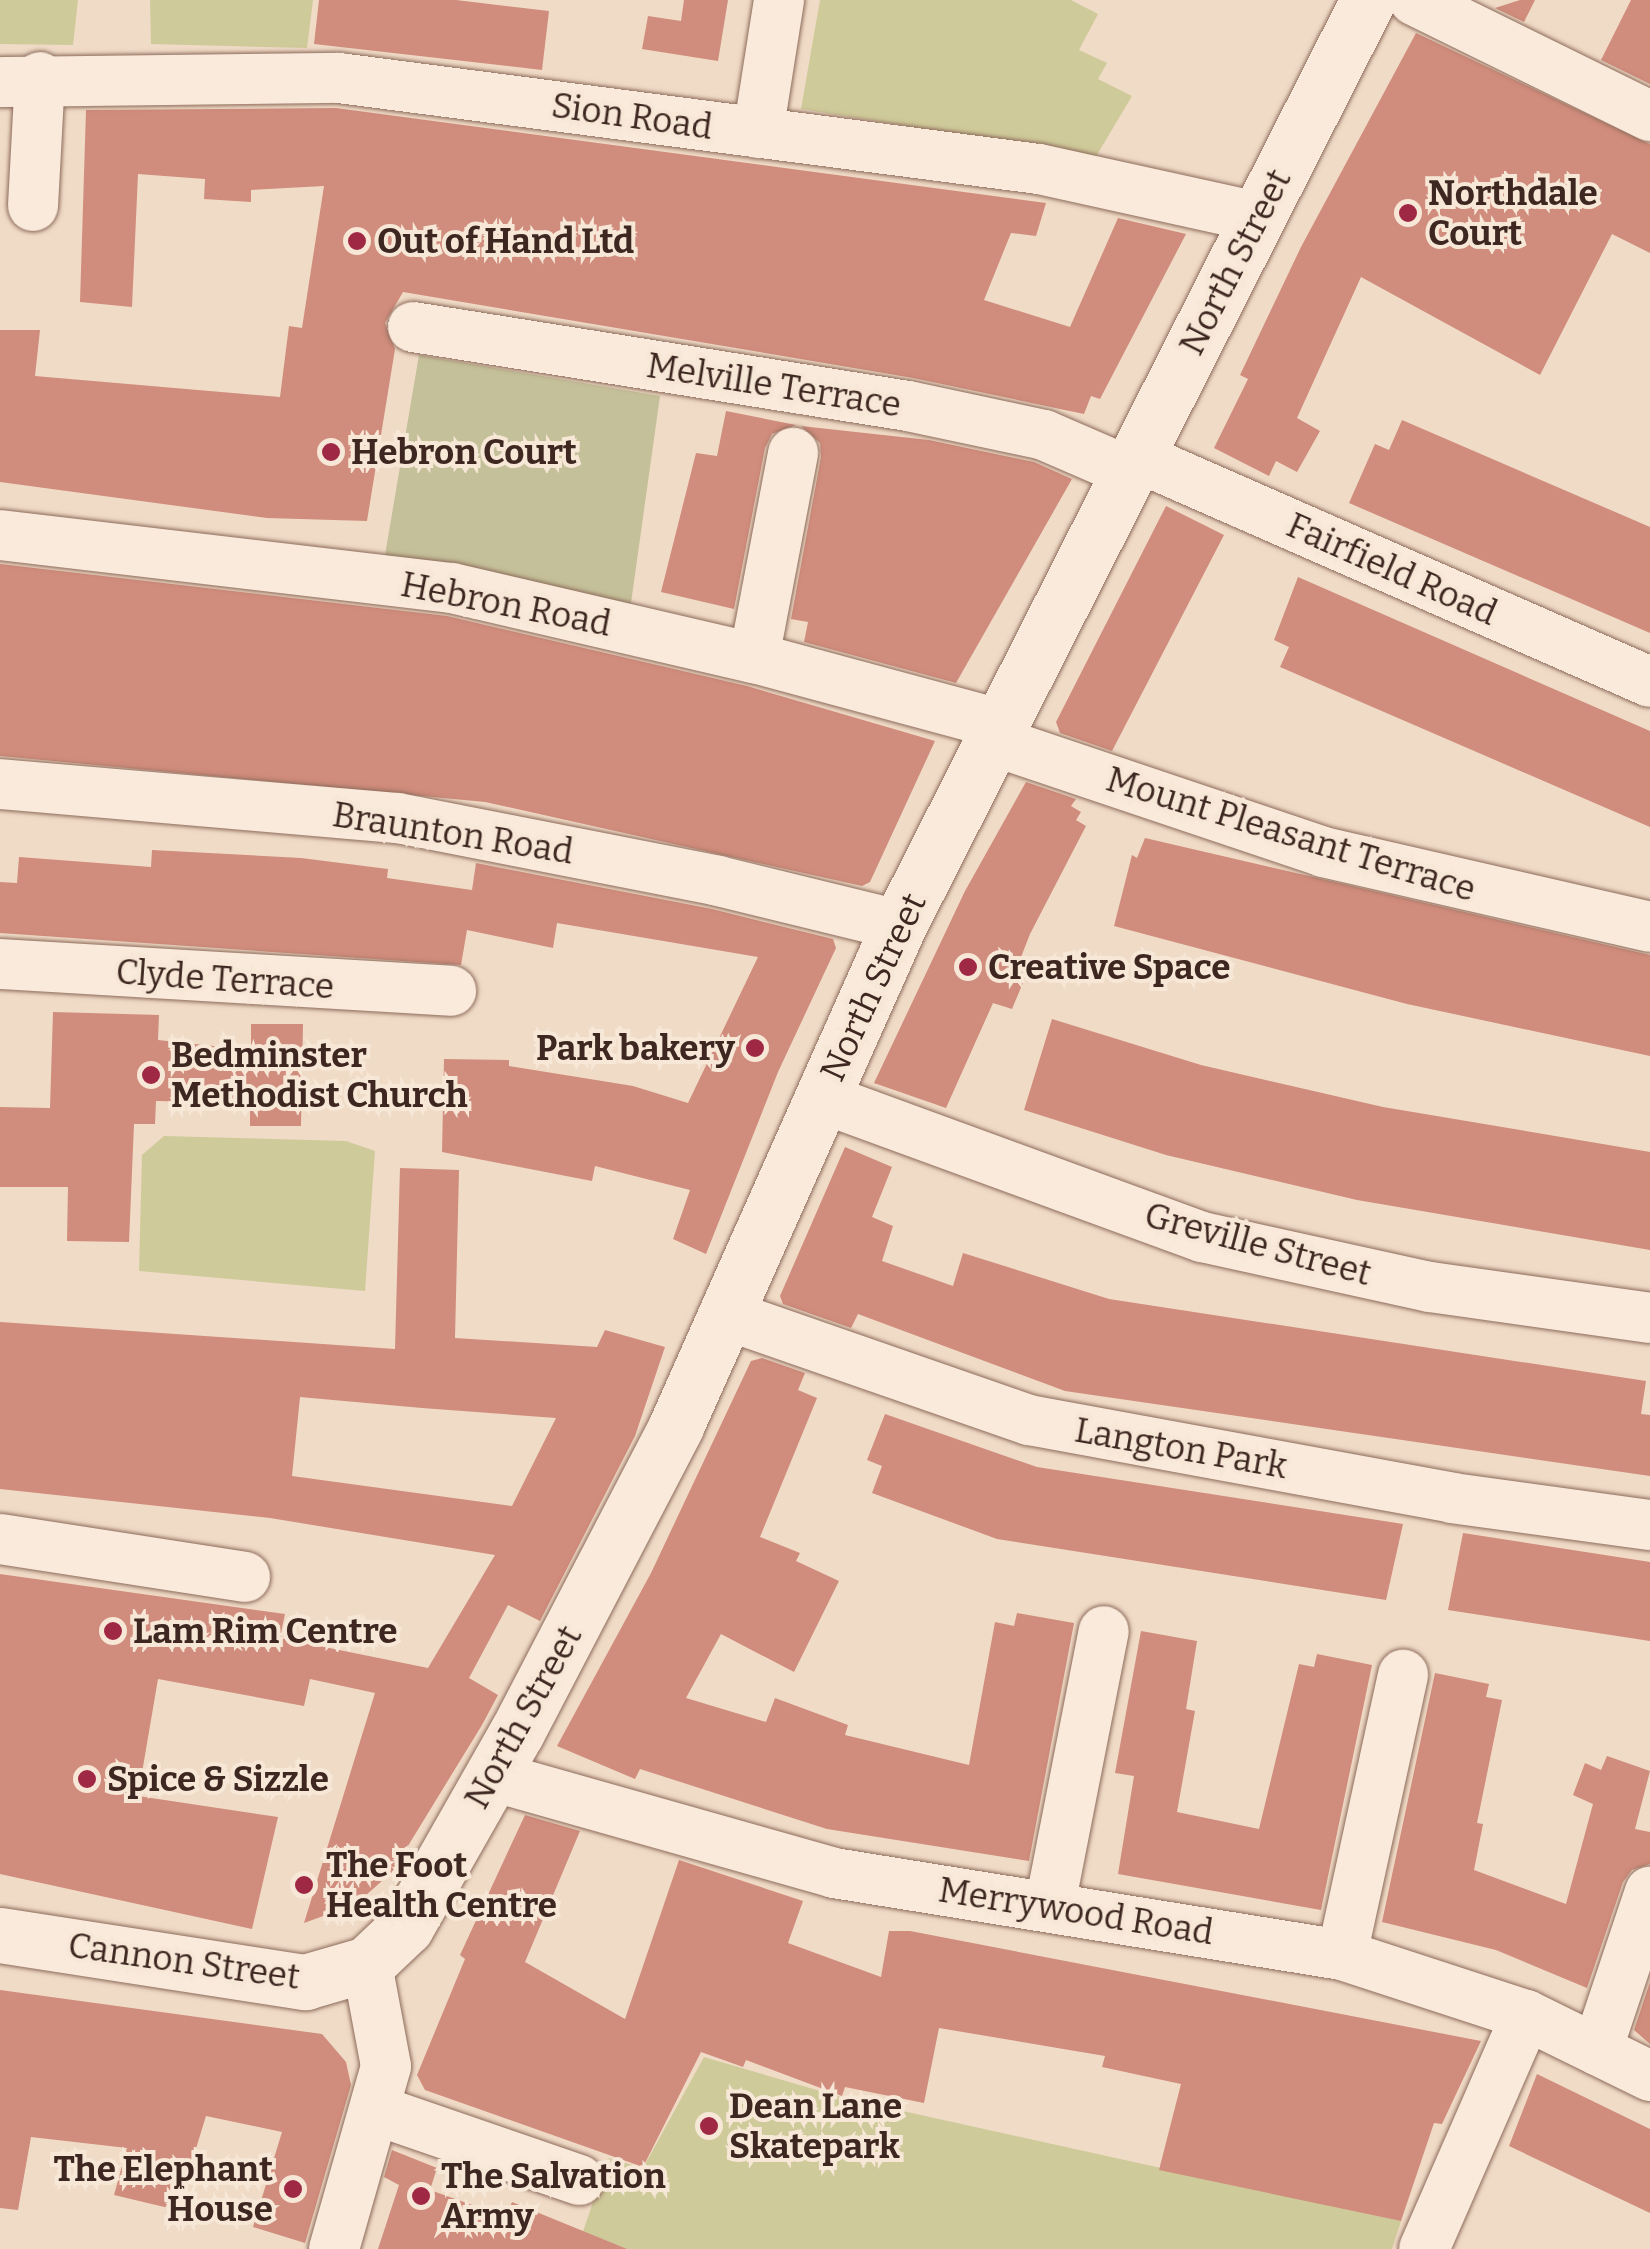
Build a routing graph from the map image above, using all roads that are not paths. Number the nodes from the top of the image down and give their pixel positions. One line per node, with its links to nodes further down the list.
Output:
1 (779, 0): 6 (street)
2 (1368, 0): 8 (main road, North Street)
3 (1414, 0): 5 (street)
4 (20, 79): 6 (street, Sion Road); 7 (street)
5 (1650, 116)
6 (758, 133): 8 (street, Sion Road)
7 (33, 206)
8 (1258, 217): 11 (main road, North Street)
9 (412, 327): 11 (street, Melville Terrace)
10 (793, 453): 13 (street)
11 (1131, 463): 14 (street, Fairfield Road); 15 (main road, North Street)
12 (0, 535): 13 (street, Hebron Road)
13 (754, 658): 15 (street, Hebron Road)
14 (1650, 682)
15 (998, 733): 17 (main road, North Street); 18 (street, Mount Pleasant Terrace)
16 (0, 784): 17 (street, Braunton Road)
17 (898, 926): 21 (main road, North Street)
18 (1650, 927)
19 (0, 964): 20 (street, Clyde Terrace)
20 (451, 992)
21 (822, 1098): 22 (main road, North Street); 23 (street, Greville Street)
22 (727, 1315): 24 (street, Langton Park); 29 (main road, North Street)
23 (1650, 1318)
24 (1650, 1525)
25 (0, 1539): 26 (street)
26 (246, 1577)
27 (1104, 1631): 31 (street)
28 (1404, 1675): 33 (street)
29 (492, 1776): 31 (street, Merrywood Road); 34 (main road, North Street)
30 (1650, 1892): 36 (street)
31 (1050, 1906): 33 (street, Merrywood Road)
32 (0, 1935): 34 (main road, Cannon Street)
33 (1342, 1955): 35 (street, Merrywood Road)
34 (367, 1964): 38 (street)
35 (1526, 2015): 36 (street, Merrywood Road); 41 (street)
36 (1596, 2050): 37 (street, Merrywood Road)
37 (1650, 2076)
38 (376, 2110): 39 (street); 40 (street)
39 (579, 2180)
40 (334, 2249)
41 (1424, 2249)

